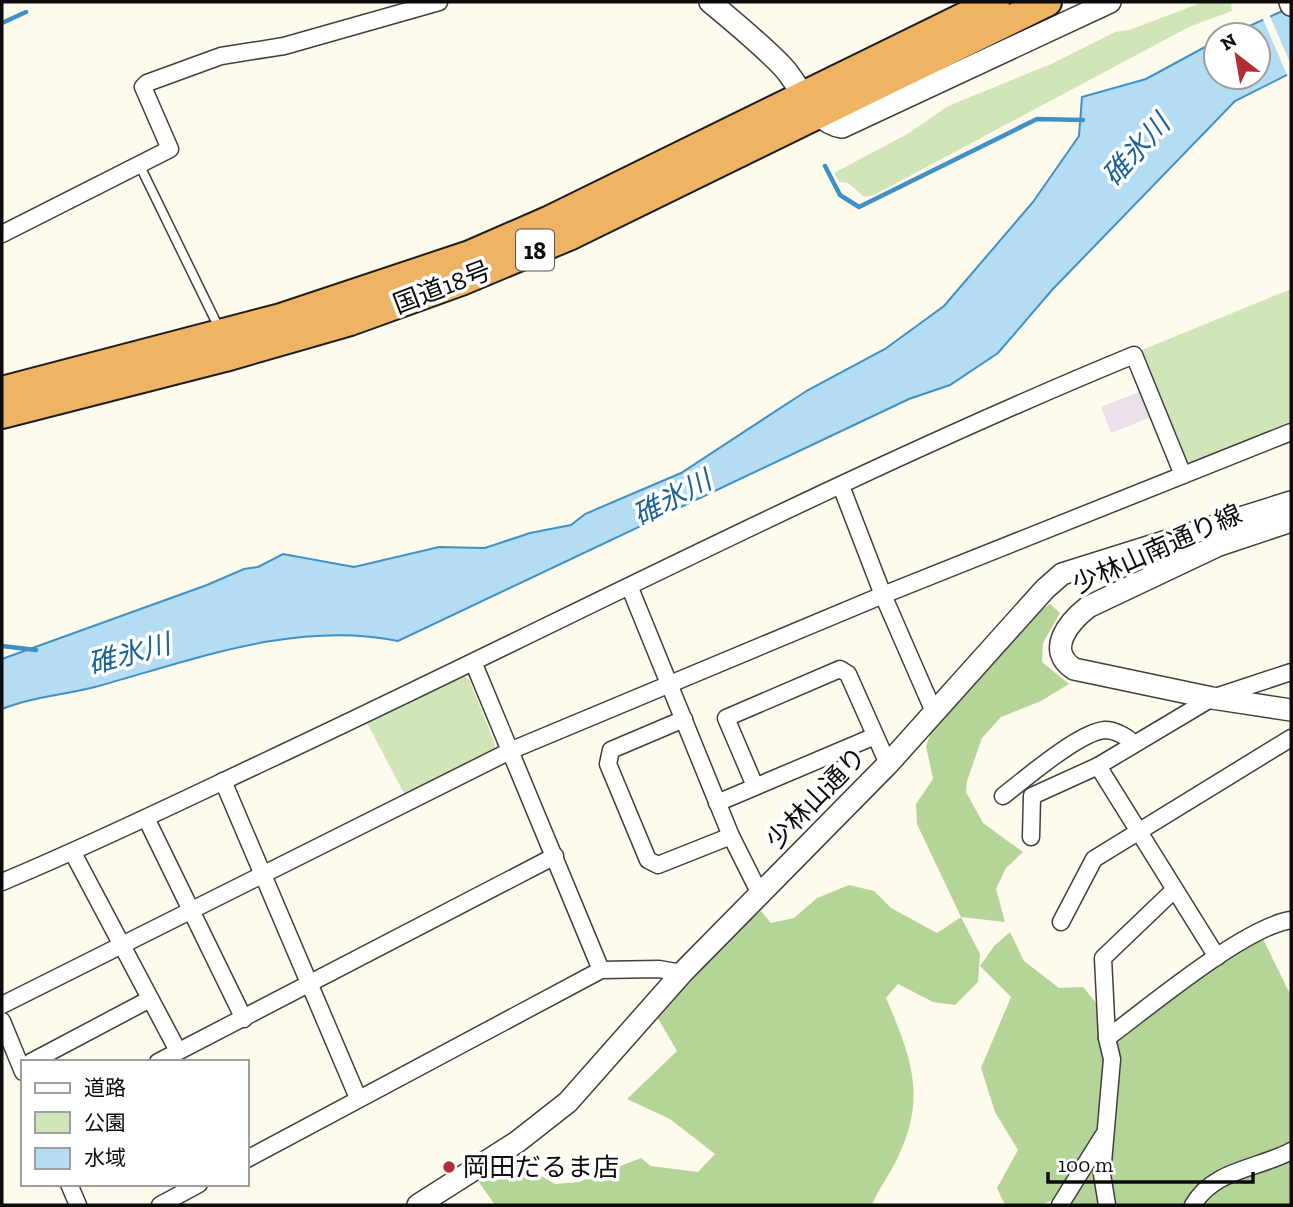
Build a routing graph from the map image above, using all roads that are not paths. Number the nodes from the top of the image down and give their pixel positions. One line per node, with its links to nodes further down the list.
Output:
1 (439, 2): 7 (street)
2 (710, 2): 6 (street)
3 (995, 2): 6 (highway, 国道18号 / 18)
4 (1047, 2): 6 (highway, 国道18号 / 18)
5 (1110, 2): 6 (street)
6 (810, 104): 8 (highway, 国道18号 / 18); 9 (highway, 国道18号 / 18)
7 (139, 164): 10 (street); 13 (lane)
8 (710, 168): 9 (lane); 11 (highway, 国道18号 / 18)
9 (604, 194): 12 (highway, 国道18号 / 18)
10 (2, 234)
11 (512, 260): 12 (lane); 13 (highway, 国道18号 / 18)
12 (401, 287): 13 (highway, 国道18号 / 18)
13 (223, 346): 14 (highway, 国道18号 / 18); 15 (highway, 国道18号 / 18)
14 (2, 391)
15 (2, 414)
16 (1291, 432): 17 (street)
17 (1183, 475): 18 (street); 22 (street)
18 (841, 486): 21 (street); 22 (street)
19 (1291, 502): 28 (street, 少林山通り)
20 (1291, 521): 26 (street, 少林山南通り線)
21 (630, 587): 23 (street); 25 (street)
22 (883, 595): 25 (street); 28 (street)
23 (474, 663): 33 (street); 36 (street)
24 (1291, 672): 26 (street)
25 (669, 685): 29 (street); 33 (street)
26 (1212, 698): 27 (street, 少林山南通り線); 32 (street)
27 (1291, 710)
28 (934, 712): 34 (street, 少林山通り)
29 (684, 719): 39 (street); 42 (street)
30 (875, 736): 34 (street); 37 (street); 37 (street)
31 (1291, 738): 41 (street)
32 (1134, 744): 35 (street); 38 (street)
33 (512, 750): 45 (street); 46 (street)
34 (888, 764): 49 (street, 少林山通り)
35 (1098, 766): 41 (street); 43 (street)
36 (223, 781): 40 (street); 46 (street)
37 (755, 786): 39 (street)
38 (1003, 796)
39 (718, 803): 42 (street)
40 (146, 818): 44 (street); 50 (street)
41 (1138, 833): 48 (street); 52 (street)
42 (731, 836): 49 (street)
43 (1031, 837)
44 (72, 853): 47 (street); 53 (street)
45 (555, 856): 55 (street); 57 (street)
46 (264, 874): 50 (street); 57 (street)
47 (2, 882)
48 (1174, 890): 54 (street); 62 (street)
49 (761, 896): 56 (street, 少林山通り)
50 (191, 909): 53 (street); 60 (street)
51 (1291, 920): 54 (street)
52 (1061, 922)
53 (122, 944): 58 (street); 59 (street)
54 (1217, 957): 62 (street)
55 (601, 970): 56 (street); 67 (street)
56 (682, 973): 75 (street, 少林山通り)
57 (310, 984): 60 (street); 67 (street)
58 (150, 999): 63 (street); 64 (street)
59 (2, 1005)
60 (244, 1018): 63 (street)
61 (2, 1021): 66 (street)
62 (1107, 1038): 68 (street)
63 (178, 1051): 65 (street)
64 (37, 1060)
65 (162, 1060)
66 (21, 1061)
67 (358, 1098): 70 (street)
68 (1106, 1132): 76 (street); 77 (street)
69 (1291, 1151): 78 (street)
70 (248, 1157)
71 (70, 1186): 73 (street)
72 (195, 1186): 74 (street)
73 (78, 1205)
74 (160, 1205)
75 (418, 1205)
76 (1060, 1205)
77 (1107, 1205)
78 (1193, 1205)

